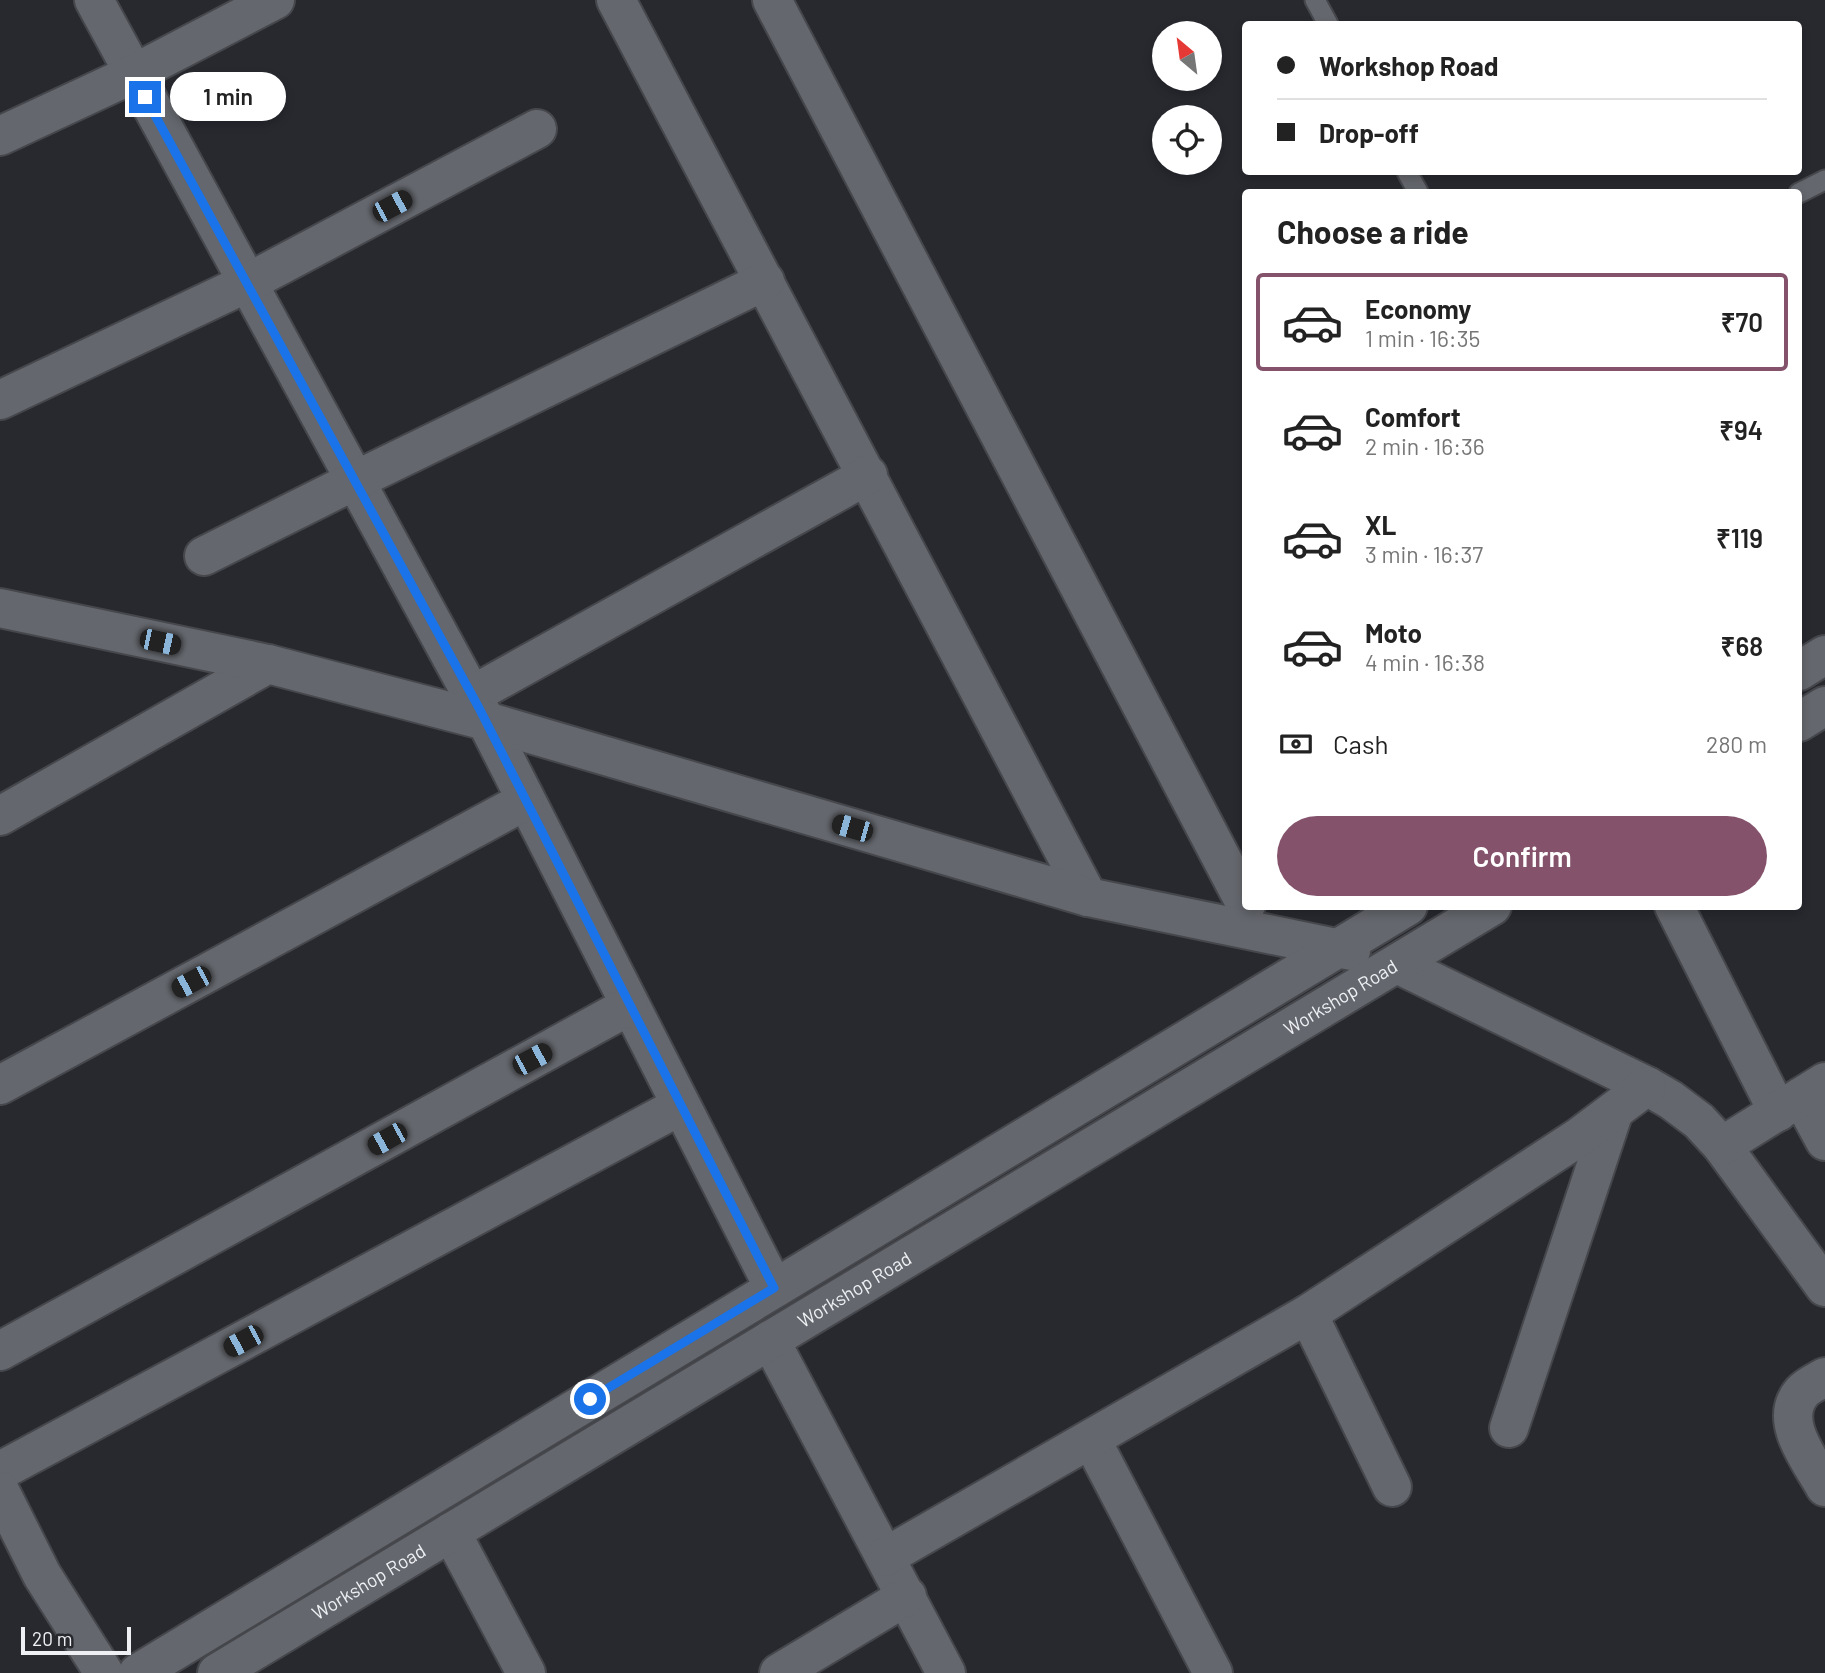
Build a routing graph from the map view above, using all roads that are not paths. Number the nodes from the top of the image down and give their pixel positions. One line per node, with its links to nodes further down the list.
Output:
1 (94, 0): 7 (street)
2 (275, 0): 7 (street)
3 (616, 0): 12 (street)
4 (772, 0): 28 (street)
5 (1315, 0): 6 (lane)
6 (1326, 21)
7 (133, 74): 9 (street); 13 (street)
8 (537, 129): 13 (street)
9 (0, 136)
10 (1825, 180): 11 (lane)
11 (1802, 192)
12 (765, 281): 15 (street); 16 (street)
13 (247, 283): 14 (street); 16 (street)
14 (0, 400)
15 (868, 475): 23 (street); 27 (street)
16 (356, 480): 17 (street); 23 (street)
17 (204, 556)
18 (0, 608): 20 (street)
19 (1825, 655): 21 (street)
20 (268, 664): 23 (street); 26 (street)
21 (1802, 669)
22 (1825, 706): 24 (street)
23 (479, 708): 25 (street); 27 (street)
24 (1802, 720)
25 (525, 801): 35 (street); 36 (street)
26 (0, 816)
27 (1088, 897): 32 (street)
28 (1242, 898)
29 (1401, 910): 33 (street)
30 (1485, 910): 34 (street, Workshop Road)
31 (1677, 910): 38 (street)
32 (1251, 915): 33 (street)
33 (1340, 947): 34 (street); 44 (street)
34 (1397, 964): 37 (street); 46 (street, Workshop Road)
35 (629, 1006): 39 (street); 47 (street)
36 (0, 1085)
37 (1647, 1086): 40 (street); 42 (street)
38 (1801, 1097): 41 (street); 42 (street)
39 (680, 1106): 44 (street); 51 (street)
40 (1614, 1111): 45 (street); 49 (street)
41 (1825, 1141)
42 (1722, 1146): 43 (street)
43 (1825, 1287)
44 (774, 1288): 59 (street)
45 (1308, 1314): 50 (street); 52 (street)
46 (770, 1340): 55 (street, Workshop Road); 56 (street)
47 (0, 1351)
48 (1825, 1377): 53 (street)
49 (1509, 1428)
50 (1091, 1438): 56 (street); 64 (street)
51 (0, 1471)
52 (1392, 1487)
53 (1825, 1487)
54 (0, 1491): 58 (street)
55 (450, 1532): 60 (street, Workshop Road); 61 (street)
56 (885, 1557): 57 (street)
57 (907, 1596): 62 (street); 63 (street)
58 (104, 1673)
59 (138, 1673)
60 (217, 1673)
61 (526, 1673)
62 (779, 1673)
63 (946, 1673)
64 (1213, 1673)

